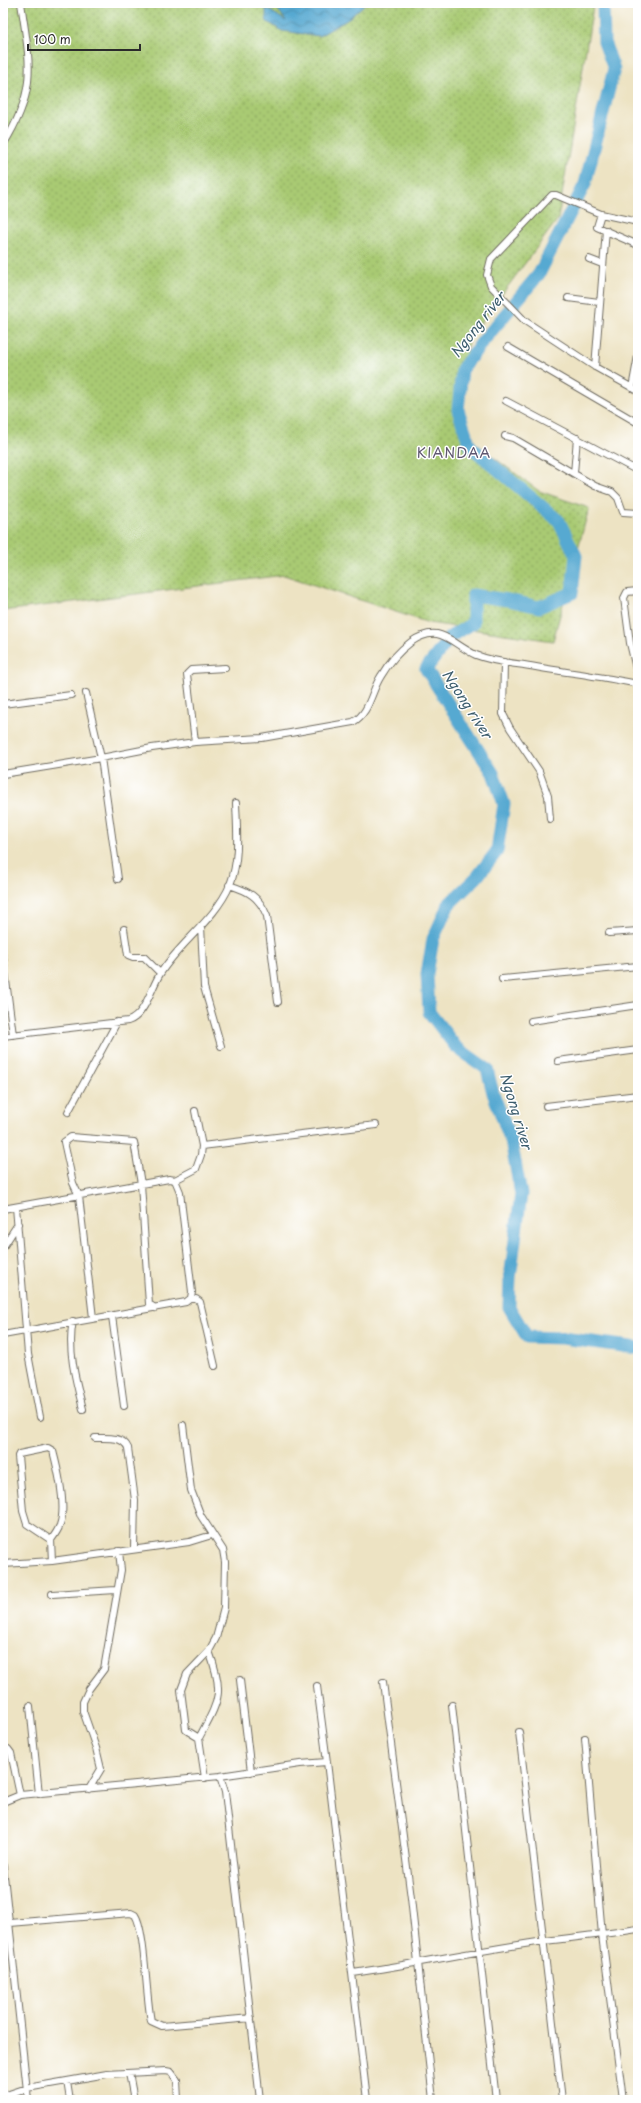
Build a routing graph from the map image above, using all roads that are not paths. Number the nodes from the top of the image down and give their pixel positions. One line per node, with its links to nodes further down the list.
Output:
1 (21, 3): 2 (street)
2 (3, 145)
3 (600, 214): 4 (street); 5 (street); 13 (street)
4 (638, 222)
5 (606, 230): 6 (street); 8 (street)
6 (638, 245)
7 (589, 259): 8 (street)
8 (602, 264): 10 (street)
9 (568, 298): 10 (street)
10 (598, 302): 13 (street)
11 (508, 347): 17 (street)
12 (638, 356): 14 (street)
13 (595, 366): 14 (street)
14 (632, 388): 15 (street)
15 (638, 391)
16 (506, 401): 19 (street)
17 (638, 423)
18 (505, 436): 21 (street)
19 (577, 438): 20 (street); 21 (street)
20 (638, 471)
21 (574, 473): 22 (street)
22 (638, 513)
23 (638, 591): 25 (street)
24 (638, 640): 25 (street)
25 (630, 643): 28 (street)
26 (504, 662): 29 (street); 33 (street); 37 (street)
27 (225, 668): 33 (street)
28 (638, 677)
29 (638, 684)
30 (86, 693): 34 (street)
31 (71, 696): 32 (street)
32 (3, 704)
33 (195, 742): 34 (street)
34 (101, 758): 35 (street); 38 (street)
35 (3, 774)
36 (236, 803): 39 (street)
37 (550, 819)
38 (118, 879)
39 (229, 885): 40 (street); 48 (street)
40 (202, 926): 46 (street); 54 (street)
41 (124, 929): 46 (street)
42 (638, 931): 43 (street)
43 (609, 933)
44 (3, 957): 52 (street)
45 (638, 966): 47 (street)
46 (160, 973): 51 (street)
47 (502, 980)
48 (278, 1002)
49 (638, 1005): 50 (street)
50 (531, 1021)
51 (117, 1022): 52 (street); 60 (street)
52 (13, 1034): 53 (street)
53 (3, 1036)
54 (221, 1046)
55 (638, 1050): 56 (street)
56 (558, 1061)
57 (638, 1095): 58 (street)
58 (546, 1106)
59 (195, 1111): 62 (street)
60 (68, 1112)
61 (376, 1125): 62 (street)
62 (202, 1146): 63 (street)
63 (175, 1180): 64 (street); 70 (street)
64 (141, 1184): 65 (street); 65 (street); 71 (street)
65 (79, 1196): 66 (street); 73 (street)
66 (16, 1207): 67 (street); 68 (street)
67 (3, 1209)
68 (18, 1224): 69 (street); 75 (street)
69 (3, 1248)
70 (190, 1299): 71 (street); 77 (street)
71 (155, 1308): 72 (street)
72 (112, 1316): 73 (street); 78 (street)
73 (93, 1318): 74 (street)
74 (72, 1321): 75 (street); 79 (street)
75 (27, 1331): 76 (street); 80 (street)
76 (3, 1335)
77 (214, 1366)
78 (124, 1406)
79 (83, 1410)
80 (40, 1417)
81 (183, 1425): 83 (street)
82 (96, 1438): 85 (street)
83 (212, 1534): 85 (street); 91 (street)
84 (51, 1540): 84 (street); 87 (street)
85 (134, 1549): 86 (street)
86 (119, 1551): 87 (street); 89 (street)
87 (52, 1561): 88 (street)
88 (3, 1564)
89 (116, 1590): 90 (street); 105 (street)
90 (52, 1594)
91 (209, 1652): 98 (street); 98 (street)
92 (240, 1680): 102 (street)
93 (383, 1682): 115 (street)
94 (317, 1686): 101 (street)
95 (452, 1704): 114 (street)
96 (30, 1706): 106 (street)
97 (519, 1732): 113 (street)
98 (199, 1738): 104 (street)
99 (585, 1738): 112 (street)
100 (3, 1748): 107 (street)
101 (327, 1762): 102 (street); 116 (street)
102 (251, 1772): 103 (street)
103 (220, 1776): 104 (street); 117 (street)
104 (205, 1778): 105 (street)
105 (89, 1789): 106 (street)
106 (39, 1794): 107 (street)
107 (20, 1795): 108 (street)
108 (3, 1802)
109 (3, 1866): 110 (street)
110 (10, 1923): 117 (street); 120 (street)
111 (638, 1929): 112 (street)
112 (602, 1935): 113 (street); 131 (street)
113 (544, 1941): 114 (street); 130 (street)
114 (481, 1953): 115 (street); 129 (street)
115 (417, 1964): 116 (street); 128 (street)
116 (353, 1973): 127 (street)
117 (250, 2018): 126 (street)
118 (129, 2073): 119 (street); 124 (street); 125 (street)
119 (67, 2081): 120 (street); 123 (street)
120 (27, 2088): 121 (street); 122 (street)
121 (3, 2096)
122 (28, 2100)
123 (70, 2100)
124 (134, 2100)
125 (178, 2100)
126 (260, 2100)
127 (367, 2100)
128 (433, 2100)
129 (496, 2100)
130 (562, 2100)
131 (623, 2100)

